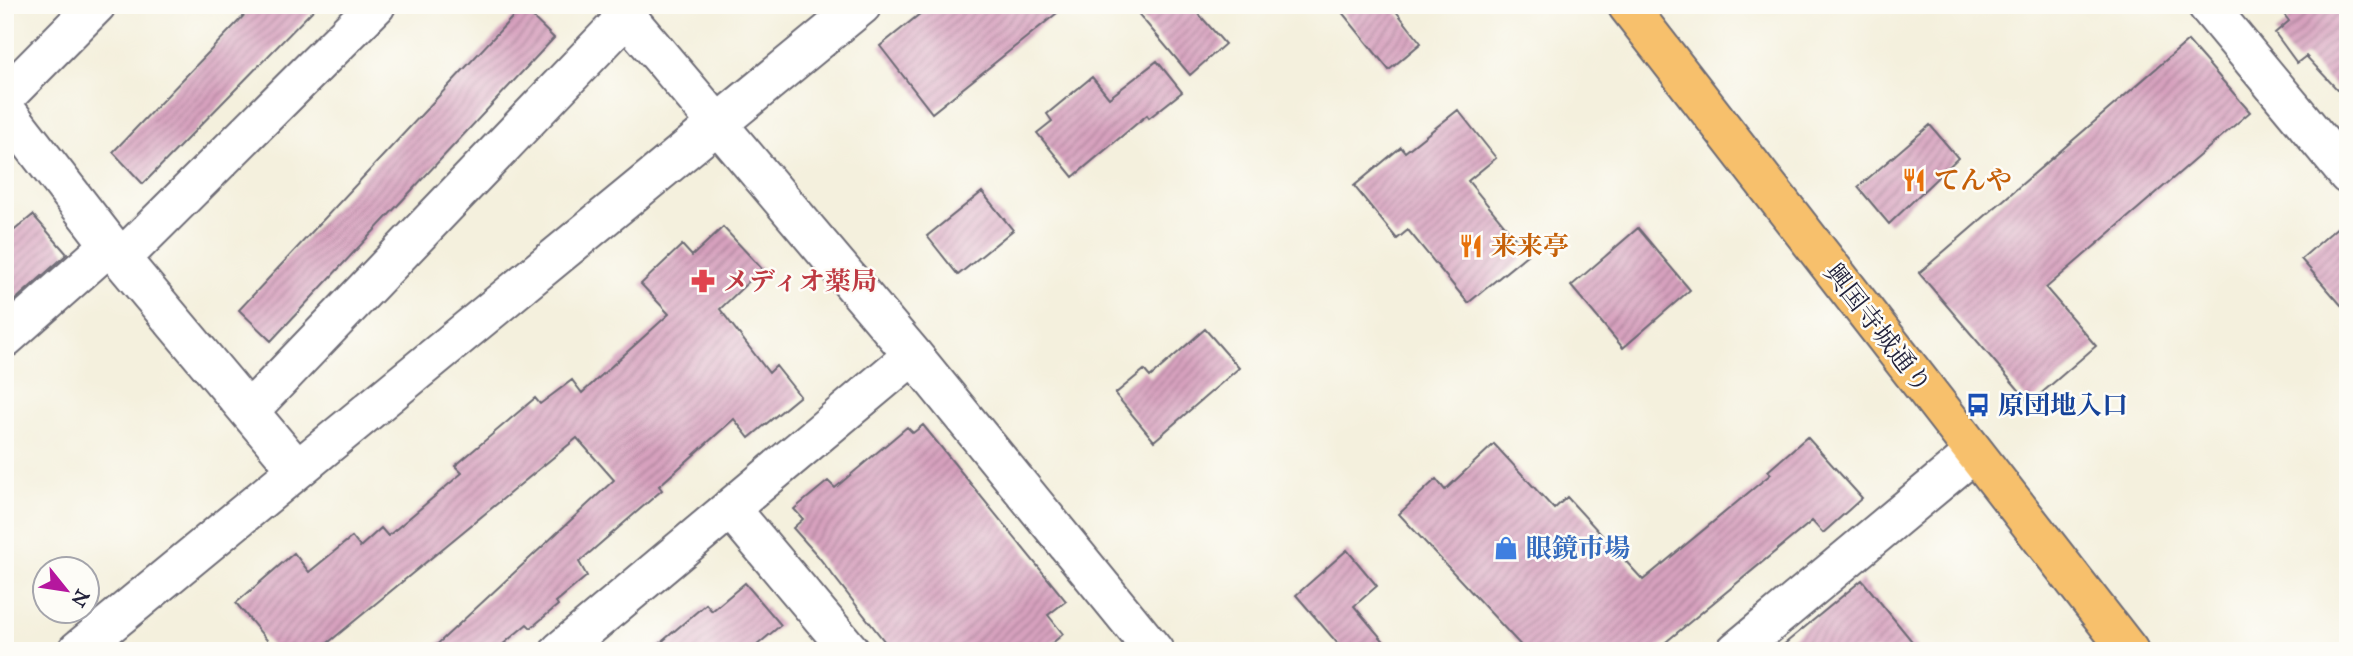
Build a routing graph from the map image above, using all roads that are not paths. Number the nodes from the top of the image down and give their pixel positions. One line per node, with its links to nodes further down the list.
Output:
1 (96, 5): 7 (street)
2 (376, 5): 11 (street)
3 (862, 5): 9 (street)
4 (1627, 5): 15 (main road, 興国寺城通り)
5 (2207, 5): 10 (street)
6 (622, 11): 9 (street); 14 (street)
7 (5, 97)
8 (5, 109): 11 (street)
9 (718, 124): 13 (street); 16 (street)
10 (2348, 175)
11 (116, 252): 12 (street); 14 (street)
12 (5, 338)
13 (913, 355): 17 (street); 21 (street)
14 (250, 410): 16 (street)
15 (1974, 453): 22 (street); 23 (main road, 興国寺城通り)
16 (297, 469): 18 (street)
17 (730, 508): 19 (street); 20 (street)
18 (78, 651)
19 (560, 651)
20 (850, 651)
21 (1154, 651)
22 (1736, 651)
23 (2129, 651)

